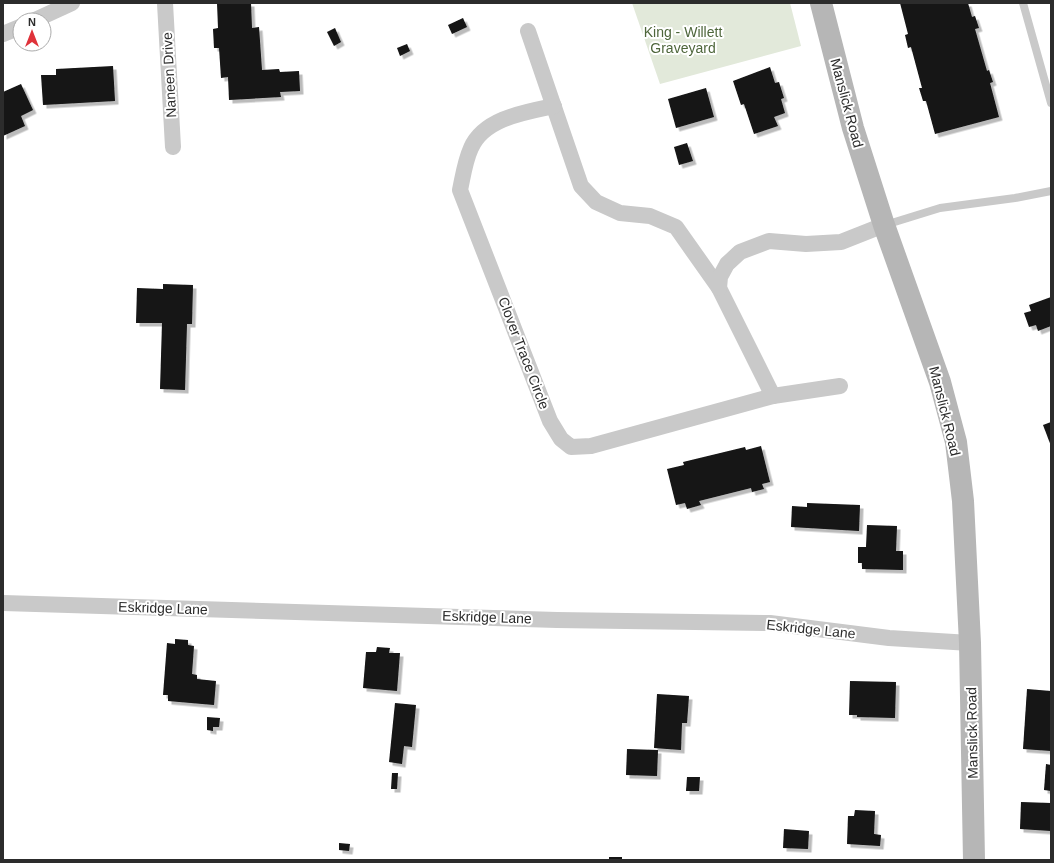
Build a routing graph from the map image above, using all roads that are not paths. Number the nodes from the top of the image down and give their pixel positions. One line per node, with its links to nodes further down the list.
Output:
1 (72, 3): 5 (street)
2 (165, 3): 9 (street, Naneen Drive)
3 (821, 3): 11 (main road, Manslick Road)
4 (1023, 3): 7 (lane)
5 (52, 12)
6 (528, 31): 8 (street)
7 (1051, 104)
8 (554, 106): 12 (street); 14 (street, Clover Trace Circle)
9 (173, 147)
10 (1051, 191): 11 (lane)
11 (884, 225): 12 (street); 16 (main road, Manslick Road)
12 (719, 288): 14 (street)
13 (840, 386): 14 (street, Clover Trace Circle)
14 (773, 396)
15 (3, 603): 16 (street, Eskridge Lane)
16 (970, 643): 17 (main road, Manslick Road)
17 (974, 860)

